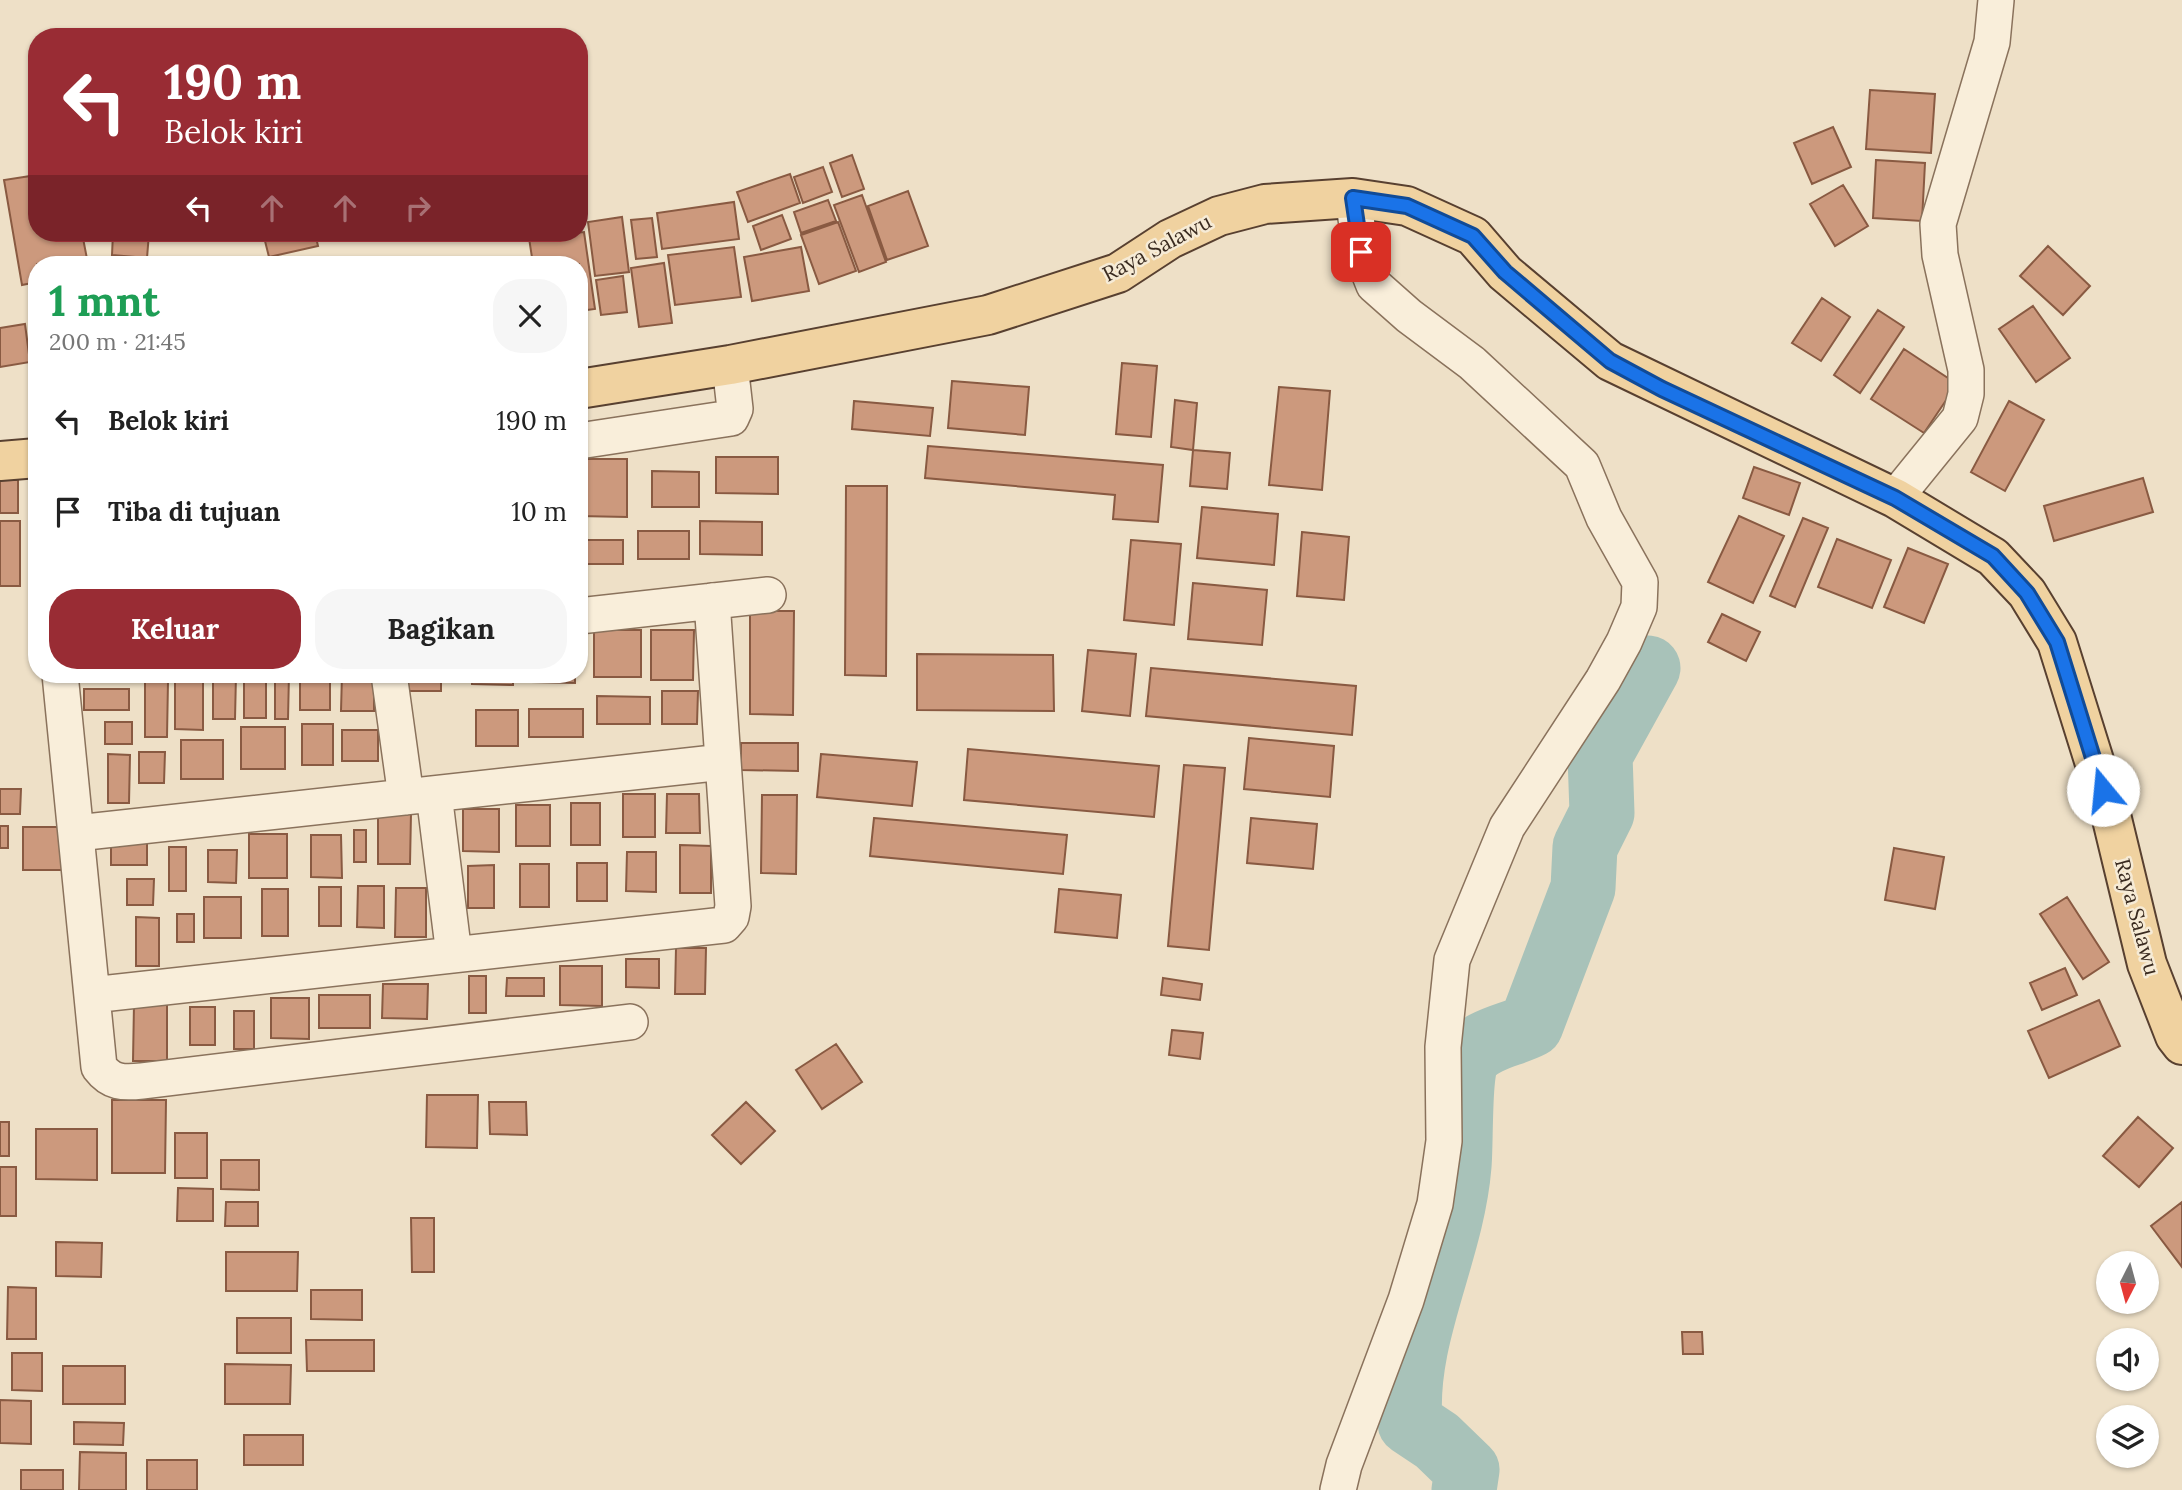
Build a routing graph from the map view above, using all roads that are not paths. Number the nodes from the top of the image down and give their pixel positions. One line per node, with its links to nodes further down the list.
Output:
1 (1996, 0): 8 (street)
2 (1353, 198): 3 (main road, Raya Salawu); 8 (main road, Raya Salawu); 21 (street)
3 (730, 365): 4 (main road, Raya Salawu); 5 (street)
4 (588, 388)
5 (588, 440)
6 (28, 459): 7 (main road)
7 (0, 461)
8 (1895, 498): 20 (main road, Raya Salawu)
9 (768, 595): 10 (street)
10 (712, 601): 11 (street); 14 (street)
11 (588, 615)
12 (62, 683): 16 (street)
13 (391, 683): 15 (street)
14 (723, 762): 15 (street); 17 (street)
15 (420, 796): 16 (street); 17 (street)
16 (77, 833): 18 (street)
17 (454, 956): 18 (street)
18 (92, 995): 19 (street)
19 (630, 1022)
20 (2182, 1045)
21 (1338, 1490)

